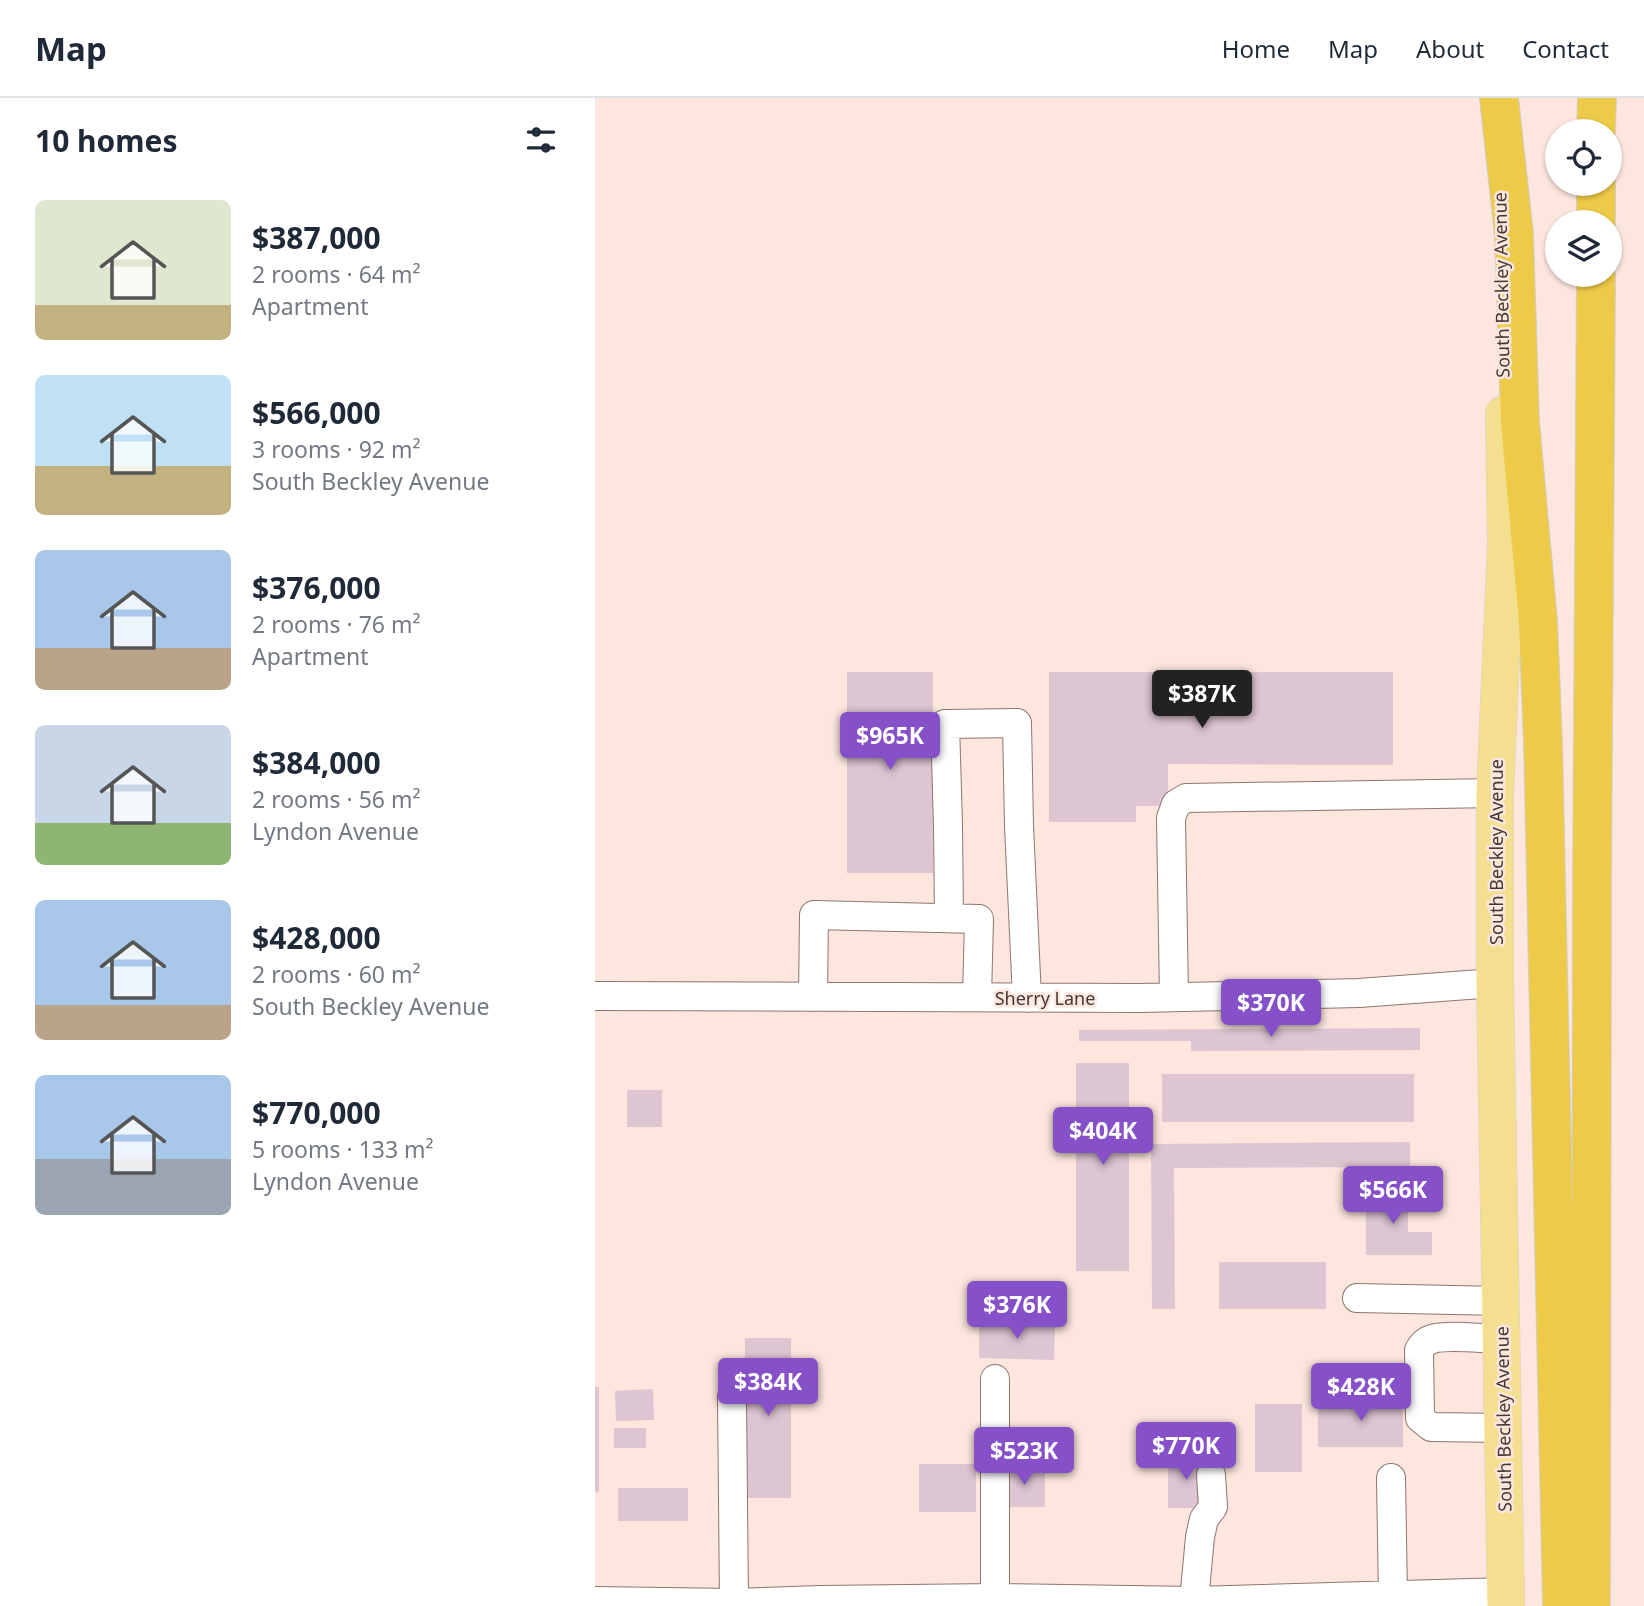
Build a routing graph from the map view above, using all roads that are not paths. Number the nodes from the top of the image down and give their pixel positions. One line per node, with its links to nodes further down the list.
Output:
1 (1499, 98): 5 (main road, South Beckley Avenue); 27 (highway)
2 (1597, 98): 3 (highway)
3 (1597, 119)
4 (1596, 287): 28 (highway)
5 (1495, 793): 7 (main road, South Beckley Avenue); 11 (street)
6 (949, 918): 9 (street); 10 (street); 12 (street)
7 (1495, 983): 11 (street, Sherry Lane); 14 (main road, South Beckley Avenue)
8 (595, 996): 9 (street, Sherry Lane)
9 (813, 997): 10 (street, Sherry Lane)
10 (977, 997): 12 (street, Sherry Lane)
11 (1174, 997): 12 (street, Sherry Lane)
12 (1027, 998)
13 (1357, 1298): 14 (street)
14 (1501, 1301): 15 (main road, South Beckley Avenue)
15 (1501, 1339): 18 (main road, South Beckley Avenue); 18 (street)
16 (995, 1379): 22 (street)
17 (732, 1397): 26 (street)
18 (1503, 1428): 23 (main road, South Beckley Avenue)
19 (1211, 1475): 24 (street)
20 (1391, 1478): 21 (street)
21 (1393, 1596): 23 (street); 24 (street)
22 (995, 1598): 24 (street); 26 (street)
23 (1506, 1599)
24 (1194, 1601)
25 (603, 1603): 26 (street)
26 (744, 1604)
27 (1562, 1606)
28 (1591, 1606)

